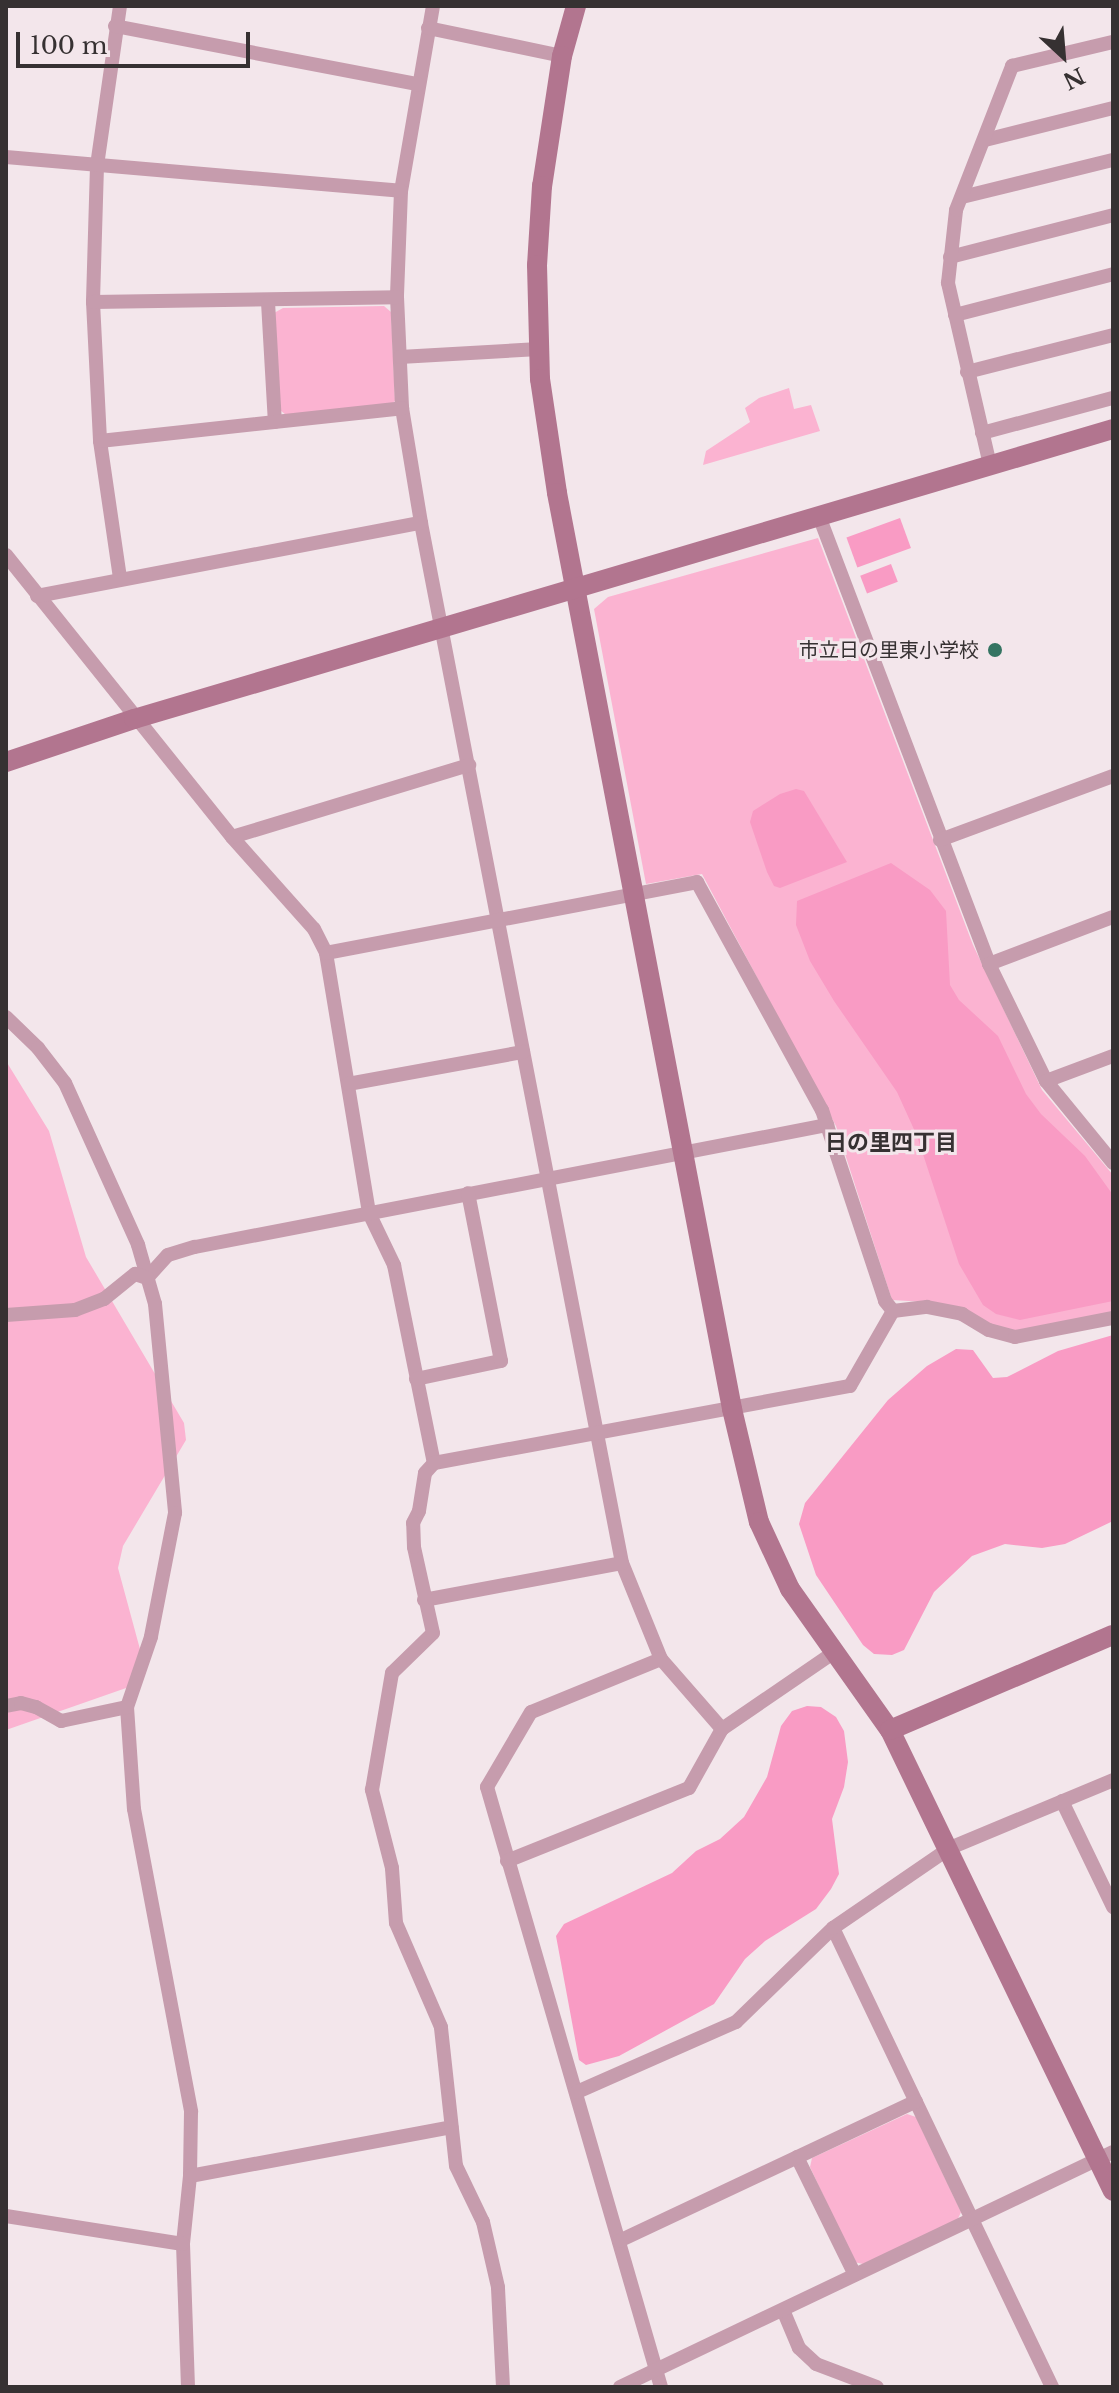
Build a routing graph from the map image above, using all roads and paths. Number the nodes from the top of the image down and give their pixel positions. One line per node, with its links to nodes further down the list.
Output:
1 (120, 6): 4 (street)
2 (433, 6): 5 (street)
3 (576, 6): 7 (street)
4 (115, 26): 8 (street); 13 (street)
5 (428, 28): 7 (street); 8 (street)
6 (1113, 42): 10 (street)
7 (562, 56): 24 (street)
8 (417, 84): 14 (street)
9 (1113, 108): 10 (street)
10 (985, 140): 15 (street)
11 (6, 157): 13 (street)
12 (1113, 160): 15 (street)
13 (97, 166): 14 (street); 20 (street)
14 (401, 191): 19 (street)
15 (962, 197): 17 (street)
16 (1113, 215): 17 (street)
17 (950, 257): 22 (street)
18 (1113, 274): 22 (street)
19 (397, 297): 21 (street); 25 (street)
20 (93, 302): 21 (street); 32 (street)
21 (268, 302): 29 (street)
22 (955, 315): 26 (street)
23 (1113, 335): 26 (street)
24 (539, 349): 25 (street); 38 (street)
25 (400, 357): 28 (street)
26 (967, 372): 31 (street)
27 (1113, 398): 31 (street)
28 (402, 408): 29 (street); 35 (street)
29 (275, 422): 32 (street)
30 (1113, 429): 33 (street)
31 (982, 433): 33 (street)
32 (100, 441): 37 (street)
33 (990, 465): 34 (street)
34 (819, 516): 38 (street); 46 (street)
35 (421, 523): 37 (street); 40 (street)
36 (6, 555): 39 (street)
37 (120, 578): 39 (street)
38 (575, 588): 40 (street); 47 (street)
39 (37, 596): 41 (street)
40 (442, 627): 41 (street); 43 (street)
41 (134, 719): 42 (street); 45 (street)
42 (6, 762)
43 (469, 765): 45 (street); 49 (street)
44 (1113, 776): 46 (street)
45 (232, 837): 50 (street)
46 (940, 840): 51 (street)
47 (634, 896): 49 (street); 57 (street); 58 (street)
48 (1113, 917): 51 (street)
49 (499, 922): 50 (street); 53 (street)
50 (326, 953): 56 (street)
51 (989, 964): 55 (street)
52 (6, 1017): 63 (street)
53 (523, 1052): 56 (street); 60 (street)
54 (1113, 1056): 55 (street)
55 (1046, 1081): 59 (street)
56 (348, 1084): 62 (street)
57 (827, 1125): 58 (street); 64 (street)
58 (684, 1151): 60 (street); 68 (street)
59 (1113, 1163)
60 (546, 1177): 61 (street); 69 (street)
61 (468, 1193): 62 (street); 67 (street)
62 (369, 1213): 63 (street); 67 (street)
63 (147, 1278): 65 (street); 77 (street)
64 (893, 1311): 66 (street); 68 (street)
65 (6, 1315)
66 (1113, 1318)
67 (416, 1379): 70 (street)
68 (732, 1409): 69 (street); 74 (street)
69 (595, 1435): 70 (street); 71 (street)
70 (434, 1463): 72 (street)
71 (622, 1563): 72 (street); 75 (street)
72 (424, 1600): 88 (street)
73 (1113, 1635): 79 (street)
74 (833, 1653): 78 (street); 79 (street)
75 (661, 1659): 78 (street); 83 (street)
76 (6, 1706): 77 (street)
77 (127, 1707): 91 (street)
78 (722, 1729): 83 (street)
79 (890, 1730): 82 (street)
80 (1113, 1780): 81 (street)
81 (1062, 1801): 82 (street); 84 (street)
82 (950, 1848): 85 (street); 89 (street)
83 (507, 1861): 86 (street)
84 (1113, 1907)
85 (833, 1928): 86 (street); 87 (street)
86 (577, 2092): 95 (street)
87 (916, 2101): 90 (street); 94 (street)
88 (451, 2127): 91 (street); 101 (street)
89 (1106, 2156): 92 (street); 94 (street)
90 (797, 2157): 95 (street); 97 (street)
91 (190, 2176): 96 (street)
92 (1113, 2191)
93 (6, 2216): 96 (street)
94 (972, 2221): 97 (street); 105 (street)
95 (619, 2241): 99 (street)
96 (183, 2244): 100 (street)
97 (855, 2275): 98 (street)
98 (783, 2310): 99 (street); 104 (street)
99 (656, 2370): 102 (street); 103 (street)
100 (188, 2387)
101 (503, 2387)
102 (620, 2387)
103 (661, 2387)
104 (877, 2387)
105 (1052, 2387)

